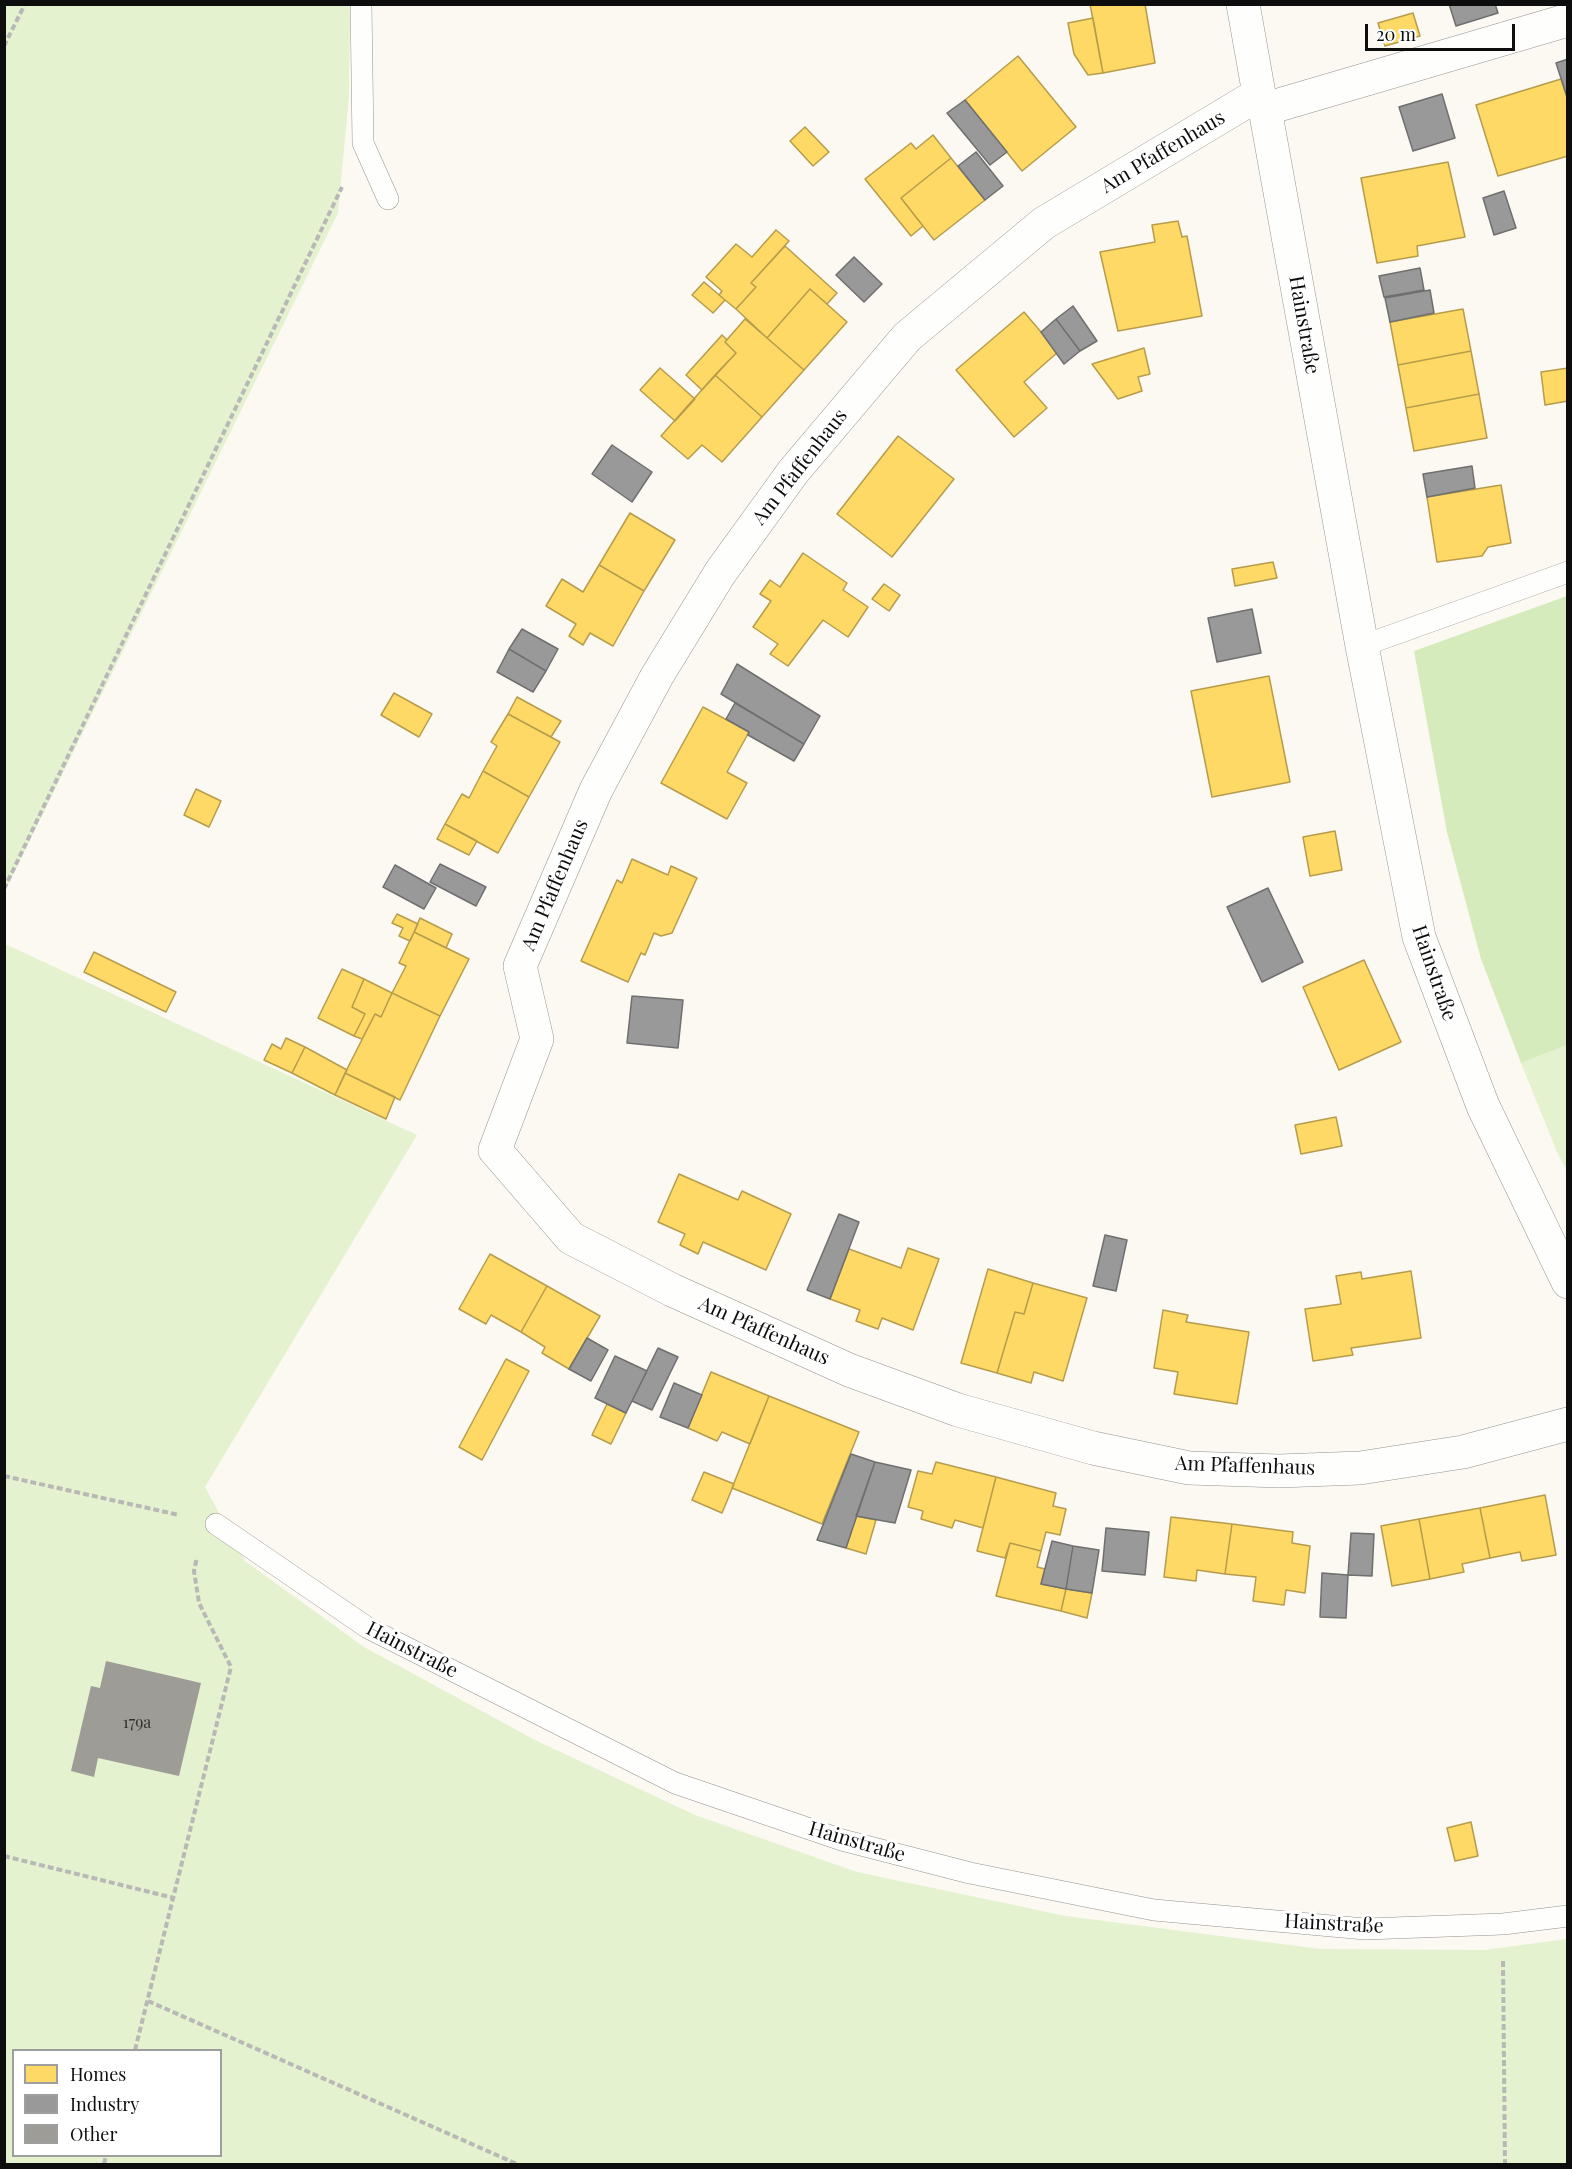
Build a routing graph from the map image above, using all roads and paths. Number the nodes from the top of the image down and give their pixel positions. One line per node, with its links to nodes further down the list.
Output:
1 (25, 4): 5 (path)
2 (361, 4): 7 (lane)
3 (1242, 4): 6 (street, Hainstraße)
4 (1568, 20): 6 (street)
5 (4, 46)
6 (1262, 102): 10 (street, Hainstraße); 13 (street, Am Pfaffenhaus)
7 (363, 143): 8 (lane); 11 (path)
8 (388, 200)
9 (1568, 572): 10 (lane)
10 (1362, 646): 12 (street, Hainstraße)
11 (4, 889)
12 (1568, 1282)
13 (1568, 1424)
14 (4, 1476): 15 (path)
15 (216, 1524): 17 (path); 18 (lane, Hainstraße)
16 (4, 1856): 17 (path)
17 (174, 1898): 20 (path)
18 (1568, 1916)
19 (1503, 1956): 23 (path)
20 (148, 2001): 21 (path); 22 (path)
21 (135, 2049)
22 (517, 2164)
23 (1505, 2164)

